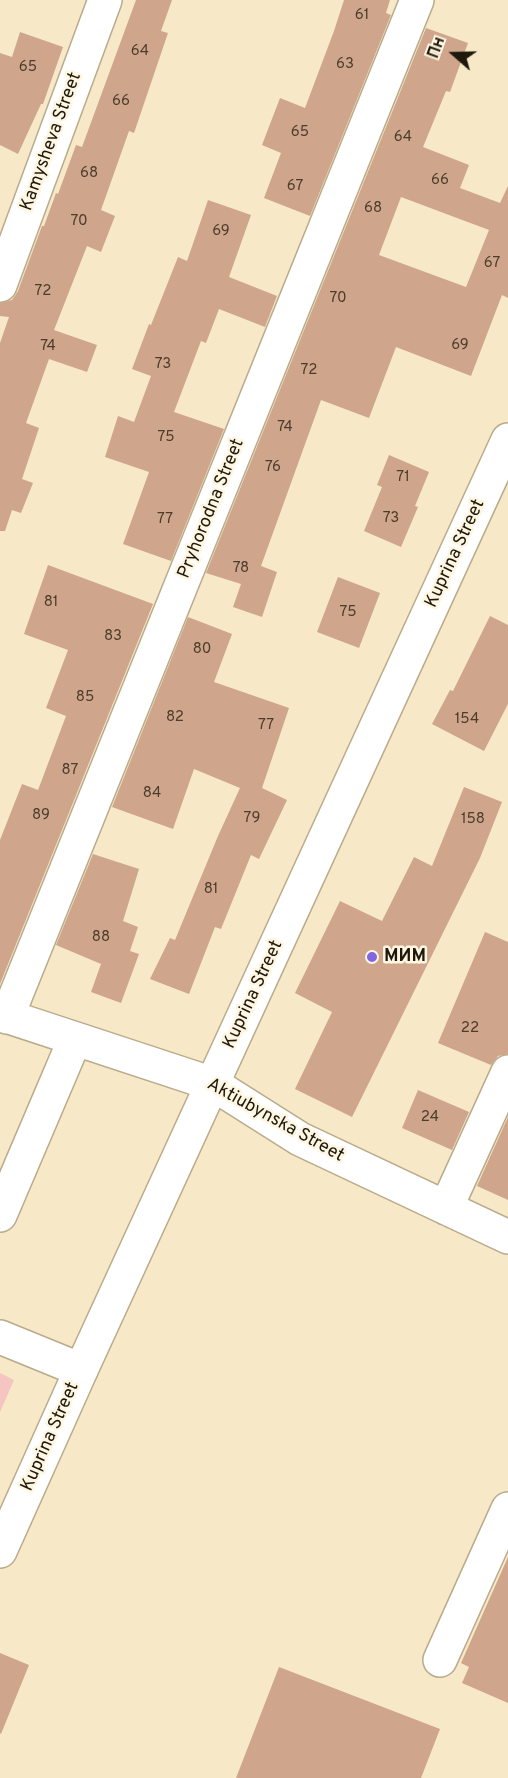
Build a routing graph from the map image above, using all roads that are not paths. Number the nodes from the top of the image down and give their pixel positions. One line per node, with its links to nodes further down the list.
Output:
1 (105, 0): 3 (street, Kamysheva Street)
2 (417, 0): 5 (street, Pryhorodna Street)
3 (0, 285)
4 (508, 440): 8 (street, Kuprina Street)
5 (4, 1016): 6 (street, Aktiubynska Street)
6 (75, 1039): 8 (street, Aktiubynska Street); 10 (street)
7 (508, 1072): 9 (street)
8 (213, 1084): 9 (street, Aktiubynska Street); 13 (street, Kuprina Street)
9 (446, 1208): 11 (street, Aktiubynska Street)
10 (0, 1215)
11 (508, 1237)
12 (0, 1337): 13 (street)
13 (81, 1370): 15 (street, Kuprina Street)
14 (508, 1509): 16 (street)
15 (0, 1551)
16 (440, 1660)

